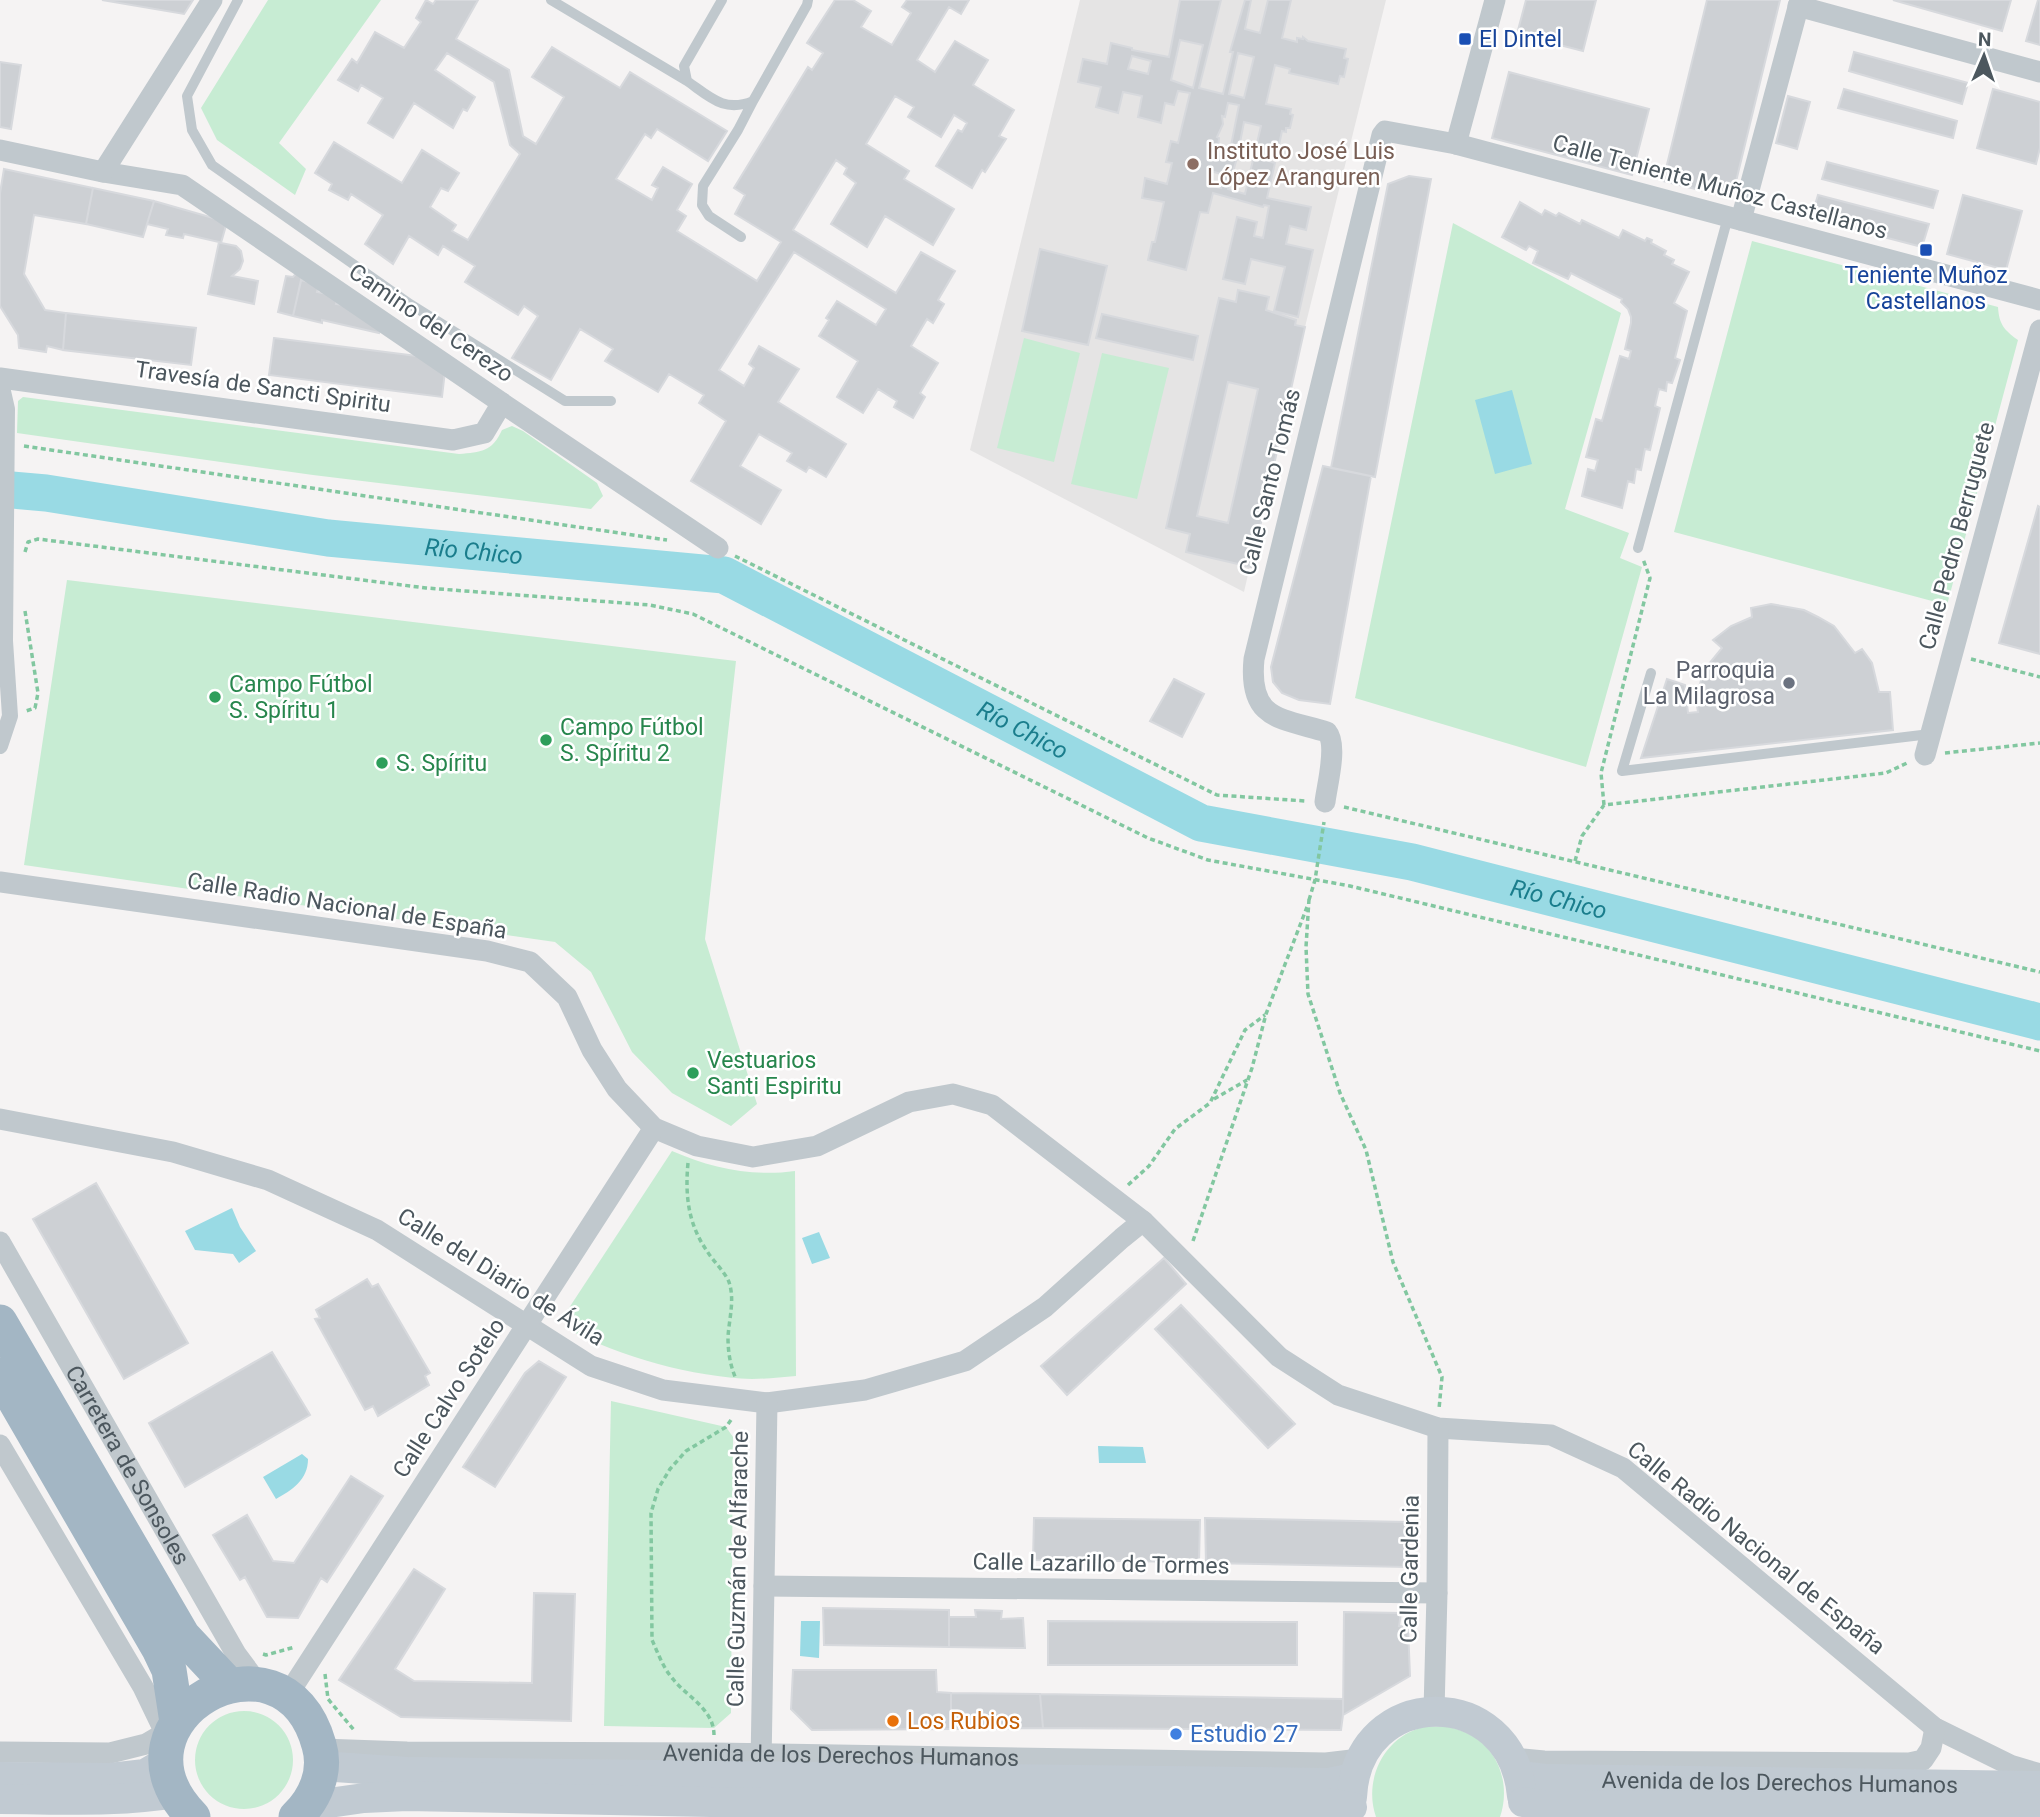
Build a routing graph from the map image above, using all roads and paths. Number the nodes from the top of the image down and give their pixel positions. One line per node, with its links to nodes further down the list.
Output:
1 (212, 0): 16 (street)
2 (239, 0): 22 (lane)
3 (551, 0): 9 (lane)
4 (722, 0): 9 (lane)
5 (807, 0): 10 (lane)
6 (1495, 0): 14 (street)
7 (1799, 3): 8 (street); 17 (street)
8 (2040, 72)
9 (687, 81): 11 (lane)
10 (753, 101): 11 (lane); 12 (lane)
11 (726, 106): 12 (lane)
12 (738, 130): 18 (lane)
13 (1385, 131): 14 (street, Calle Teniente Muñoz Castellanos); 37 (street, Calle Santo Tomás)
14 (1456, 144): 17 (street, Calle Teniente Muñoz Castellanos)
15 (0, 150): 16 (street, Camino del Cerezo)
16 (103, 172): 23 (street, Camino del Cerezo)
17 (1735, 219): 19 (street, Calle Teniente Muñoz Castellanos); 27 (lane)
18 (741, 237)
19 (2040, 300)
20 (2040, 330): 30 (street, Calle Pedro Berruguete)
21 (0, 378): 23 (street, Travesía de Sancti Spiritu); 33 (street)
22 (611, 401)
23 (502, 403): 26 (street, Camino del Cerezo)
24 (21, 446): 25 (path)
25 (677, 541)
26 (718, 548): 37 (path)
27 (1638, 548): 38 (path)
28 (25, 554): 40 (path)
29 (24, 603): 33 (path)
30 (1952, 654): 32 (path); 35 (street, Calle Pedro Berruguete)
31 (1651, 673): 35 (lane)
32 (2040, 677)
33 (10, 716): 36 (street)
34 (2040, 743): 35 (path)
35 (1928, 745): 38 (path)
36 (0, 746)
37 (1325, 802): 39 (path); 40 (path)
38 (1604, 804): 39 (path)
39 (1575, 862): 43 (path)
40 (1315, 880): 42 (path); 45 (path)
41 (0, 882): 49 (street, Calle Radio Nacional de España)
42 (1309, 899): 44 (path); 60 (path)
43 (2040, 972)
44 (1266, 1014): 46 (path); 47 (path)
45 (2040, 1051)
46 (1248, 1080): 47 (path); 54 (path)
47 (1212, 1100): 51 (path)
48 (0, 1119): 56 (street, Calle del Diario de Ávila)
49 (654, 1128): 50 (street, Calle Radio Nacional de España); 56 (street, Calle Calvo Sotelo)
50 (697, 1146): 51 (street, Calle Radio Nacional de España); 58 (path)
51 (1113, 1198): 52 (street, Calle Radio Nacional de España)
52 (1143, 1221): 54 (street, Calle Radio Nacional de España); 59 (street, Calle del Diario de Ávila)
53 (0, 1242): 64 (street, Carretera de Sonsoles)
54 (1178, 1256): 60 (street, Calle Radio Nacional de España)
55 (0, 1322): 64 (highway, Carretera de Sonsoles)
56 (527, 1326): 58 (street, Calle del Diario de Ávila); 64 (street, Calle Calvo Sotelo)
57 (0, 1375): 67 (highway)
58 (744, 1400): 59 (street, Calle del Diario de Ávila); 69 (path)
59 (767, 1404): 62 (street, Calle Guzmán de Alfarache)
60 (1438, 1428): 63 (street, Calle Gardenia); 66 (street, Calle Radio Nacional de España)
61 (0, 1445): 67 (street)
62 (764, 1586): 63 (street, Calle Lazarillo de Tormes); 73 (street, Calle Guzmán de Alfarache)
63 (1437, 1593): 65 (street, Calle Gardenia)
64 (258, 1689): 67 (highway); 77 (highway)
65 (1434, 1711): 74 (main road); 75 (main road)
66 (1935, 1728): 70 (street, Calle Radio Nacional de España); 74 (street, Avenida de los Derechos Humanos)
67 (169, 1750): 68 (street); 71 (main road); 76 (main road)
68 (0, 1752)
69 (714, 1753): 73 (street, Avenida de los Derechos Humanos); 77 (street, Avenida de los Derechos Humanos)
70 (2040, 1774)
71 (0, 1777)
72 (2040, 1786): 74 (main road, Avenida de los Derechos Humanos)
73 (761, 1788): 75 (main road, Avenida de los Derechos Humanos); 77 (main road, Avenida de los Derechos Humanos); 77 (main road, Avenida de los Derechos Humanos)
74 (1519, 1788): 78 (main road, Avenida de los Derechos Humanos)
75 (1355, 1790)
76 (0, 1799)
77 (324, 1802)
78 (2040, 1808)

